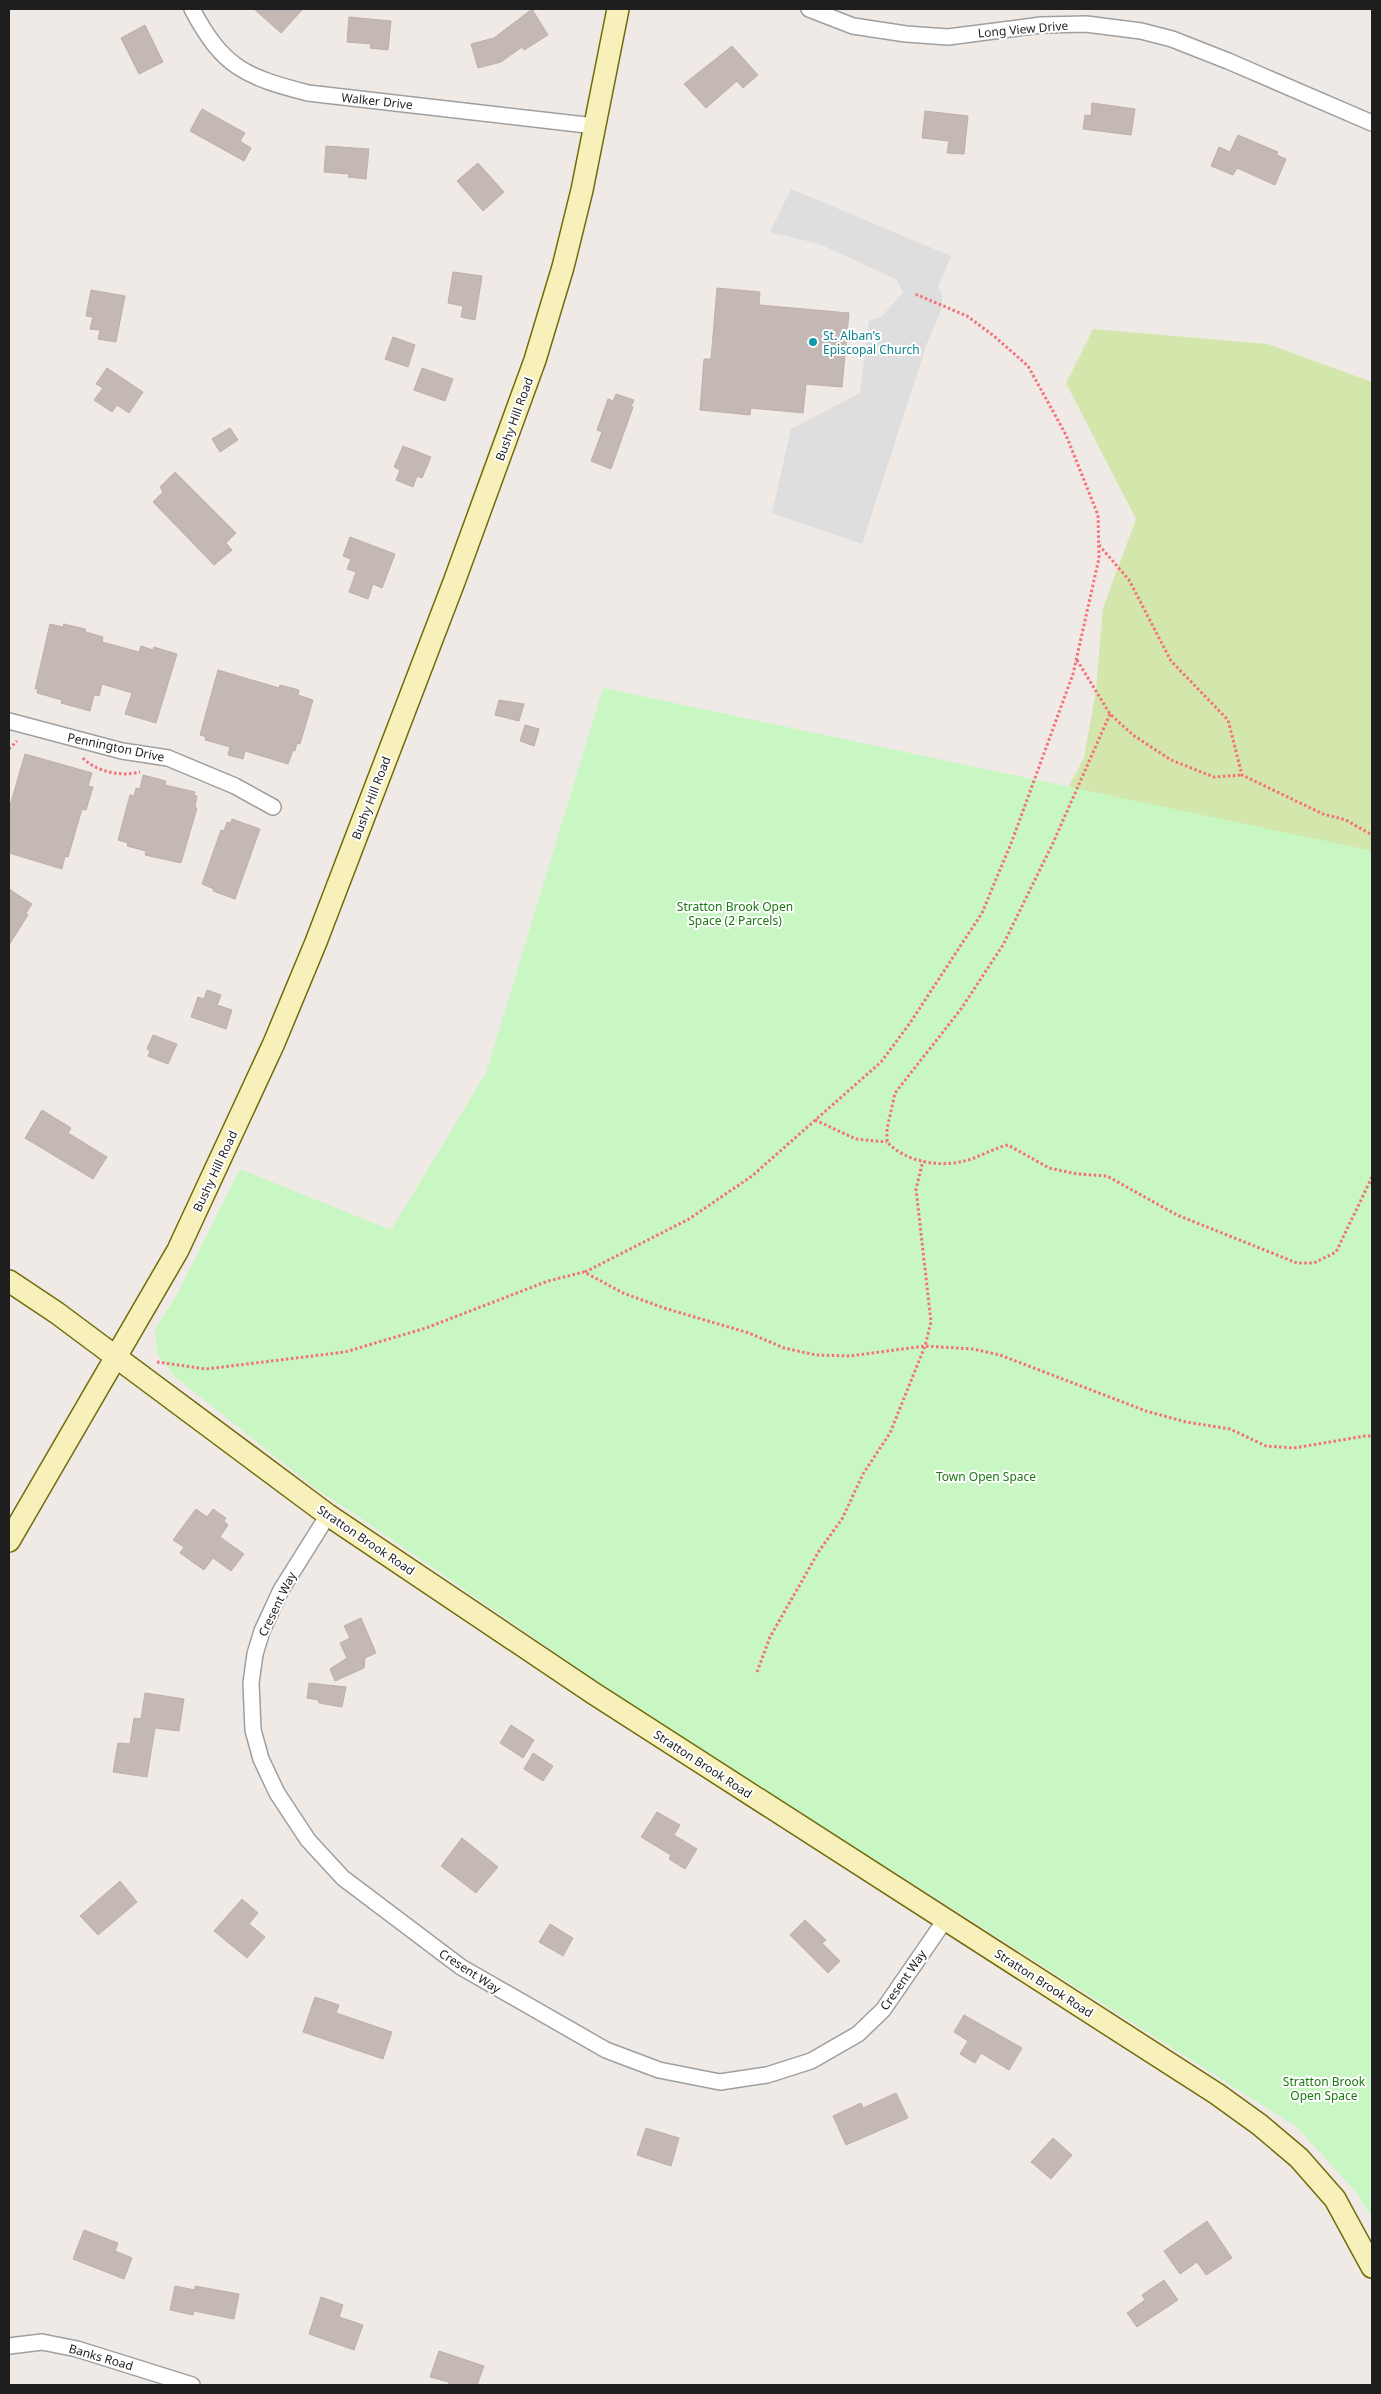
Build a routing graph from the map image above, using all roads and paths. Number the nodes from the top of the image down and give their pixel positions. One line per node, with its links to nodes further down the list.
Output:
1 (192, 9): 5 (street, Walker Drive)
2 (618, 9): 5 (street, Bushy Hill Road)
3 (809, 9): 4 (street, Long View Drive)
4 (1372, 123)
5 (595, 126): 25 (street, Bushy Hill Road)
6 (914, 294): 7 (path)
7 (1098, 545): 8 (path); 15 (path)
8 (1077, 659): 9 (path); 18 (path)
9 (1110, 714): 15 (path); 19 (path)
10 (9, 721): 16 (street, Pennington Drive)
11 (26, 743): 12 (path)
12 (9, 749)
13 (82, 758): 14 (path)
14 (143, 771)
15 (1242, 775): 17 (path)
16 (274, 807)
17 (1372, 835)
18 (815, 1120): 19 (path); 22 (path)
19 (887, 1142): 20 (path)
20 (923, 1161): 21 (path); 24 (path)
21 (1372, 1177)
22 (584, 1272): 24 (path); 26 (path)
23 (9, 1281): 25 (street, Stratton Brook Road)
24 (924, 1346): 27 (path); 30 (path)
25 (116, 1357): 28 (street, Stratton Brook Road); 29 (street, Bushy Hill Road)
26 (156, 1362)
27 (1372, 1436)
28 (328, 1515): 31 (street, Stratton Brook Road); 31 (street, Cresent Way)
29 (9, 1541)
30 (757, 1672)
31 (945, 1920): 32 (street, Stratton Brook Road)
32 (1372, 2265)
33 (9, 2346): 34 (street, Banks Road)
34 (192, 2385)

